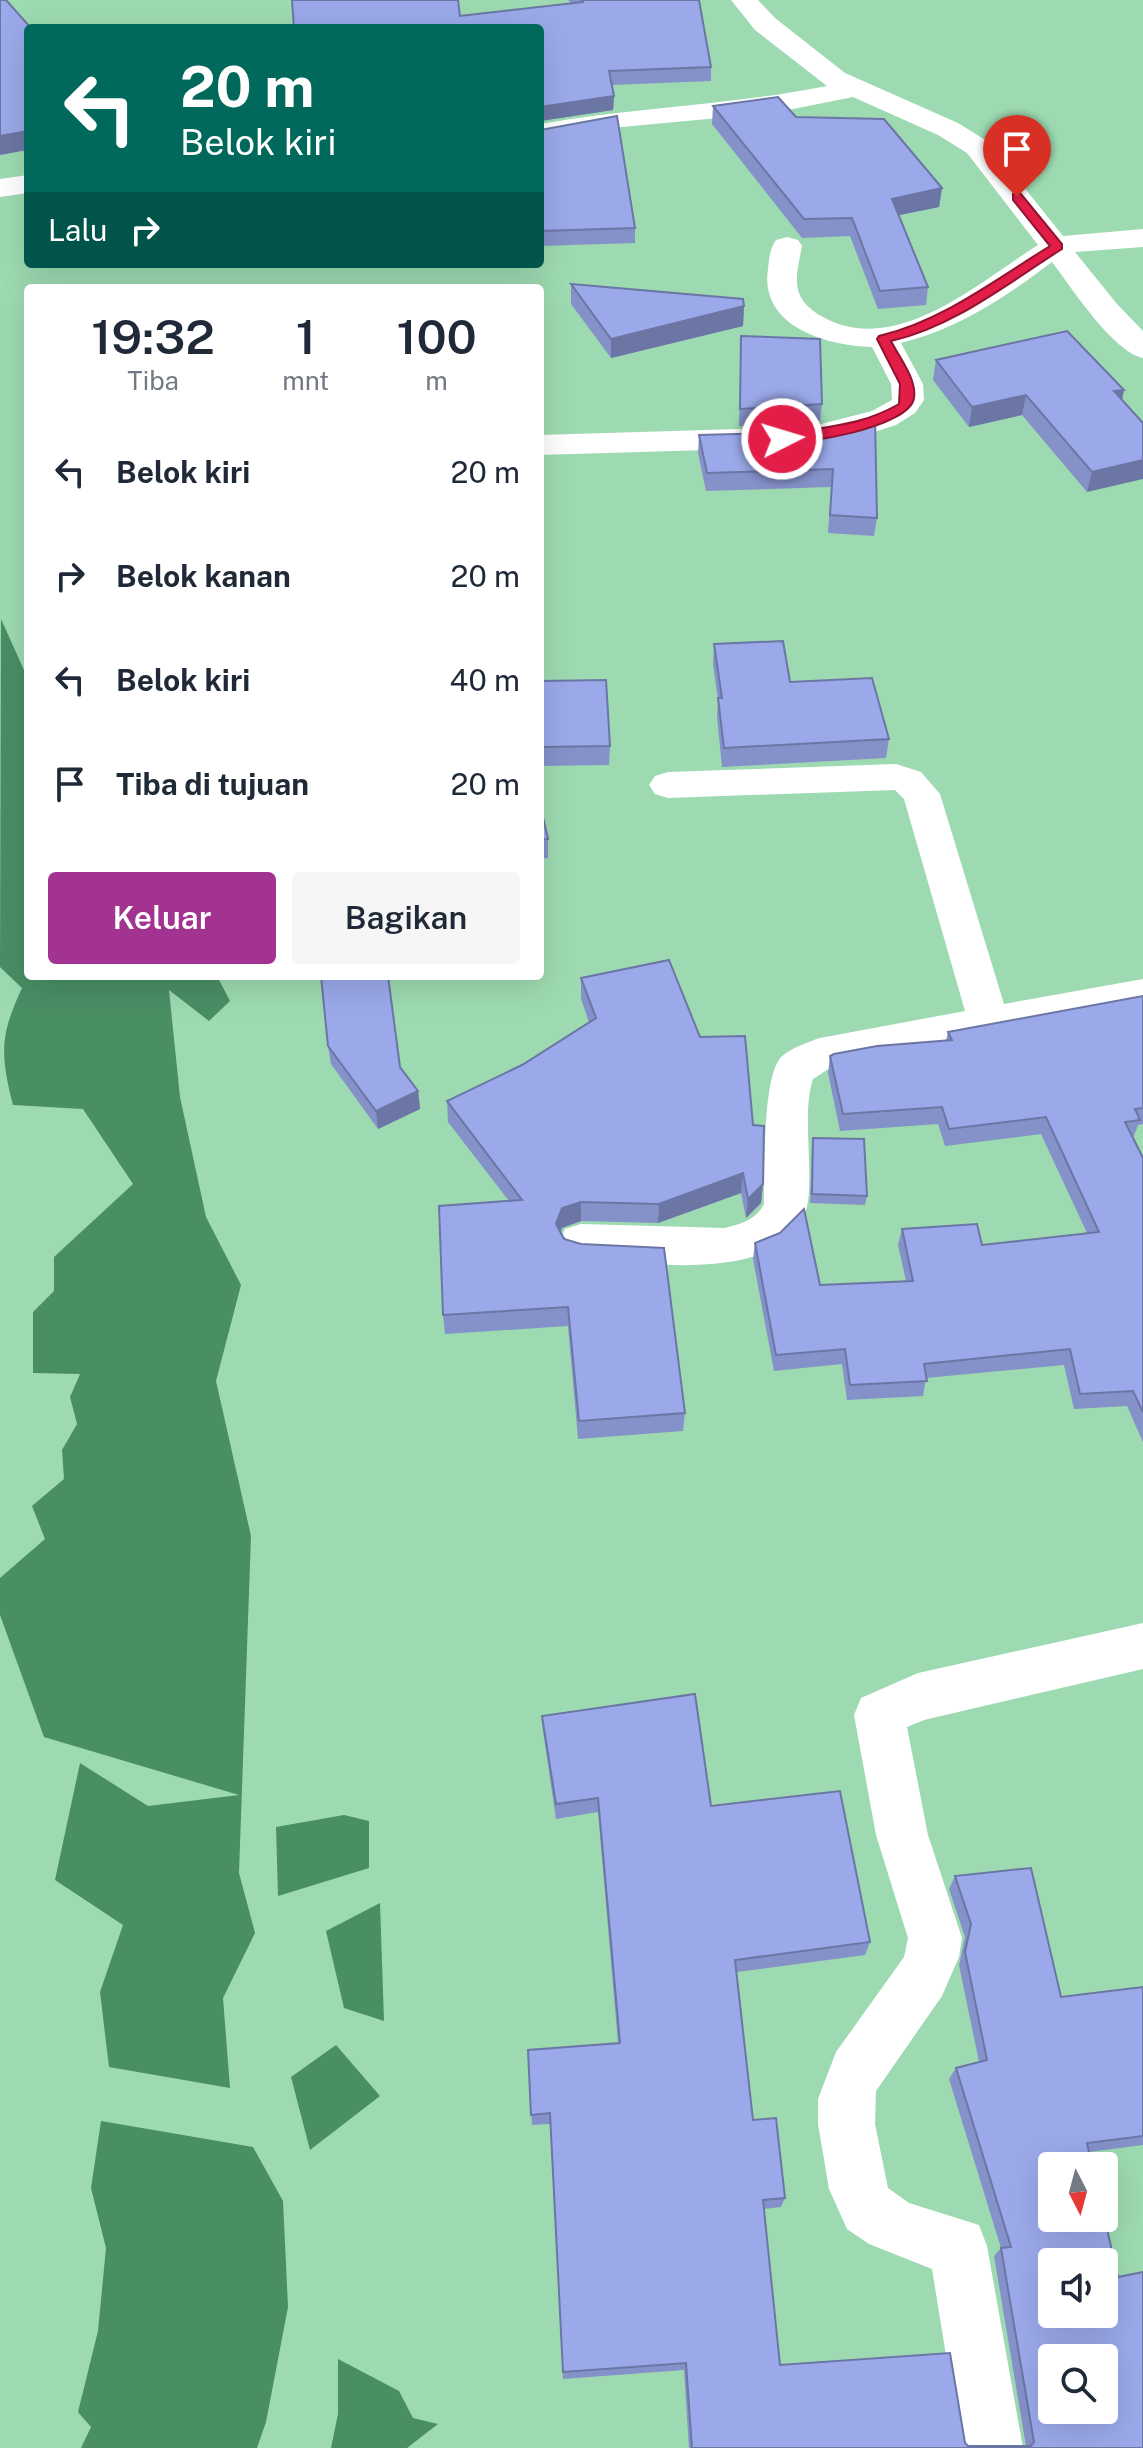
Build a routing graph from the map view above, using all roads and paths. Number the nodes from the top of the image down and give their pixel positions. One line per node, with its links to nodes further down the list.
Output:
1 (744, 0): 2 (street)
2 (854, 89): 3 (street); 8 (street)
3 (544, 132)
4 (24, 185): 5 (street)
5 (0, 188)
6 (1143, 238): 8 (street)
7 (787, 246): 9 (street)
8 (1057, 247): 9 (street); 10 (street)
9 (883, 339): 11 (street)
10 (1143, 349)
11 (544, 445)
12 (668, 785): 14 (street)
13 (1143, 994): 14 (street)
14 (989, 1022): 15 (street)
15 (581, 1242)
16 (1143, 1646): 17 (street)
17 (992, 2448)

